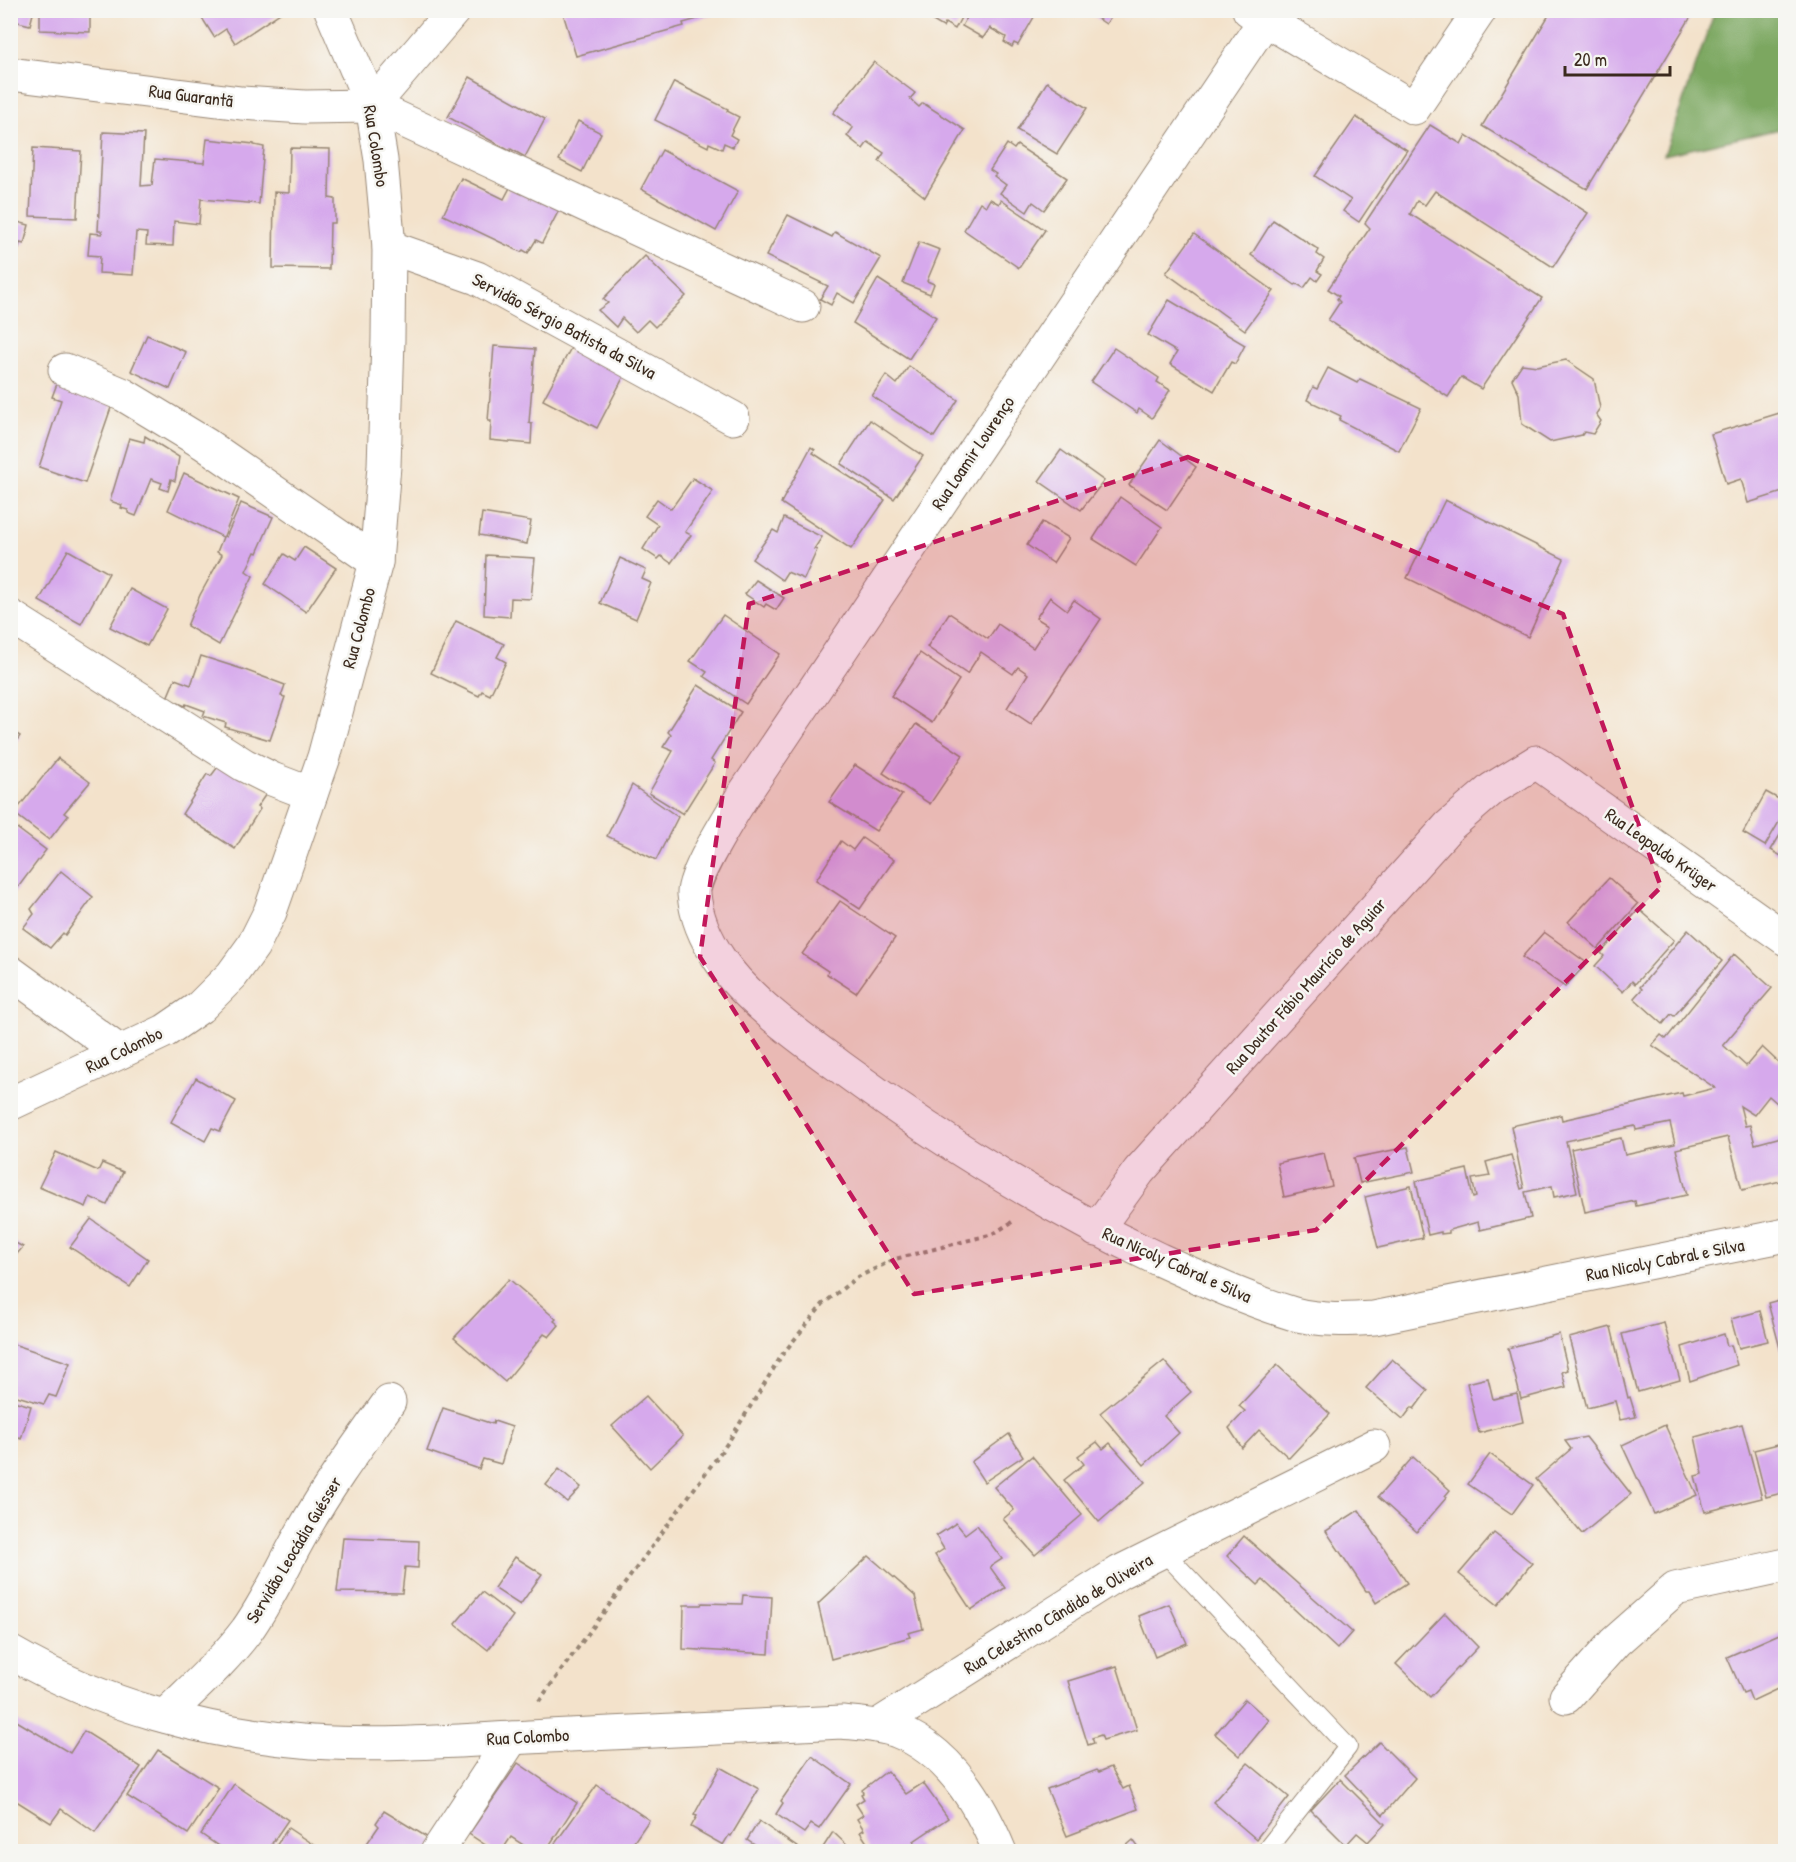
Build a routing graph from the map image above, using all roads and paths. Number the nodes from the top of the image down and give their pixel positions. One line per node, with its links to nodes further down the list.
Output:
1 (331, 10): 6 (street, Rua Colombo)
2 (454, 10): 6 (street)
3 (1480, 10): 4 (street)
4 (1257, 15): 15 (street, Rua Loamir Lourenço)
5 (10, 74): 6 (street, Rua Guarantã)
6 (372, 106): 7 (street, Rua Colombo); 8 (street)
7 (389, 247): 10 (street, Servidão Sérgio Batista da Silva); 11 (street, Rua Colombo)
8 (803, 306)
9 (65, 370): 11 (street)
10 (733, 418)
11 (376, 562): 14 (street, Rua Colombo)
12 (10, 616): 14 (street)
13 (1536, 762): 16 (street, Rua Leopoldo Krüger); 21 (street, Rua Doutor Fábio Maurício de Aguiar)
14 (311, 794): 18 (street, Rua Colombo)
15 (693, 892): 20 (street, Rua Nicoly Cabral e Silva)
16 (1785, 939)
17 (10, 972): 18 (street)
18 (120, 1052): 19 (street, Rua Colombo)
19 (10, 1104)
20 (1037, 1196): 21 (street, Rua Nicoly Cabral e Silva); 31 (path)
21 (1096, 1230): 22 (street, Rua Nicoly Cabral e Silva)
22 (1785, 1234)
23 (389, 1402): 29 (street, Servidão Leocádia Guésser)
24 (1374, 1446): 25 (street, Rua Celestino Cândido de Oliveira)
25 (1163, 1551): 30 (street, Rua Celestino Cândido de Oliveira); 33 (lane)
26 (1785, 1565): 28 (street)
27 (10, 1652): 29 (street, Rua Colombo)
28 (1566, 1697)
29 (165, 1716): 31 (street, Rua Colombo)
30 (877, 1726): 31 (street, Rua Colombo); 32 (street, Rua Colombo)
31 (512, 1738): 34 (street)
32 (992, 1847)
33 (1267, 1849)
34 (437, 1851)

